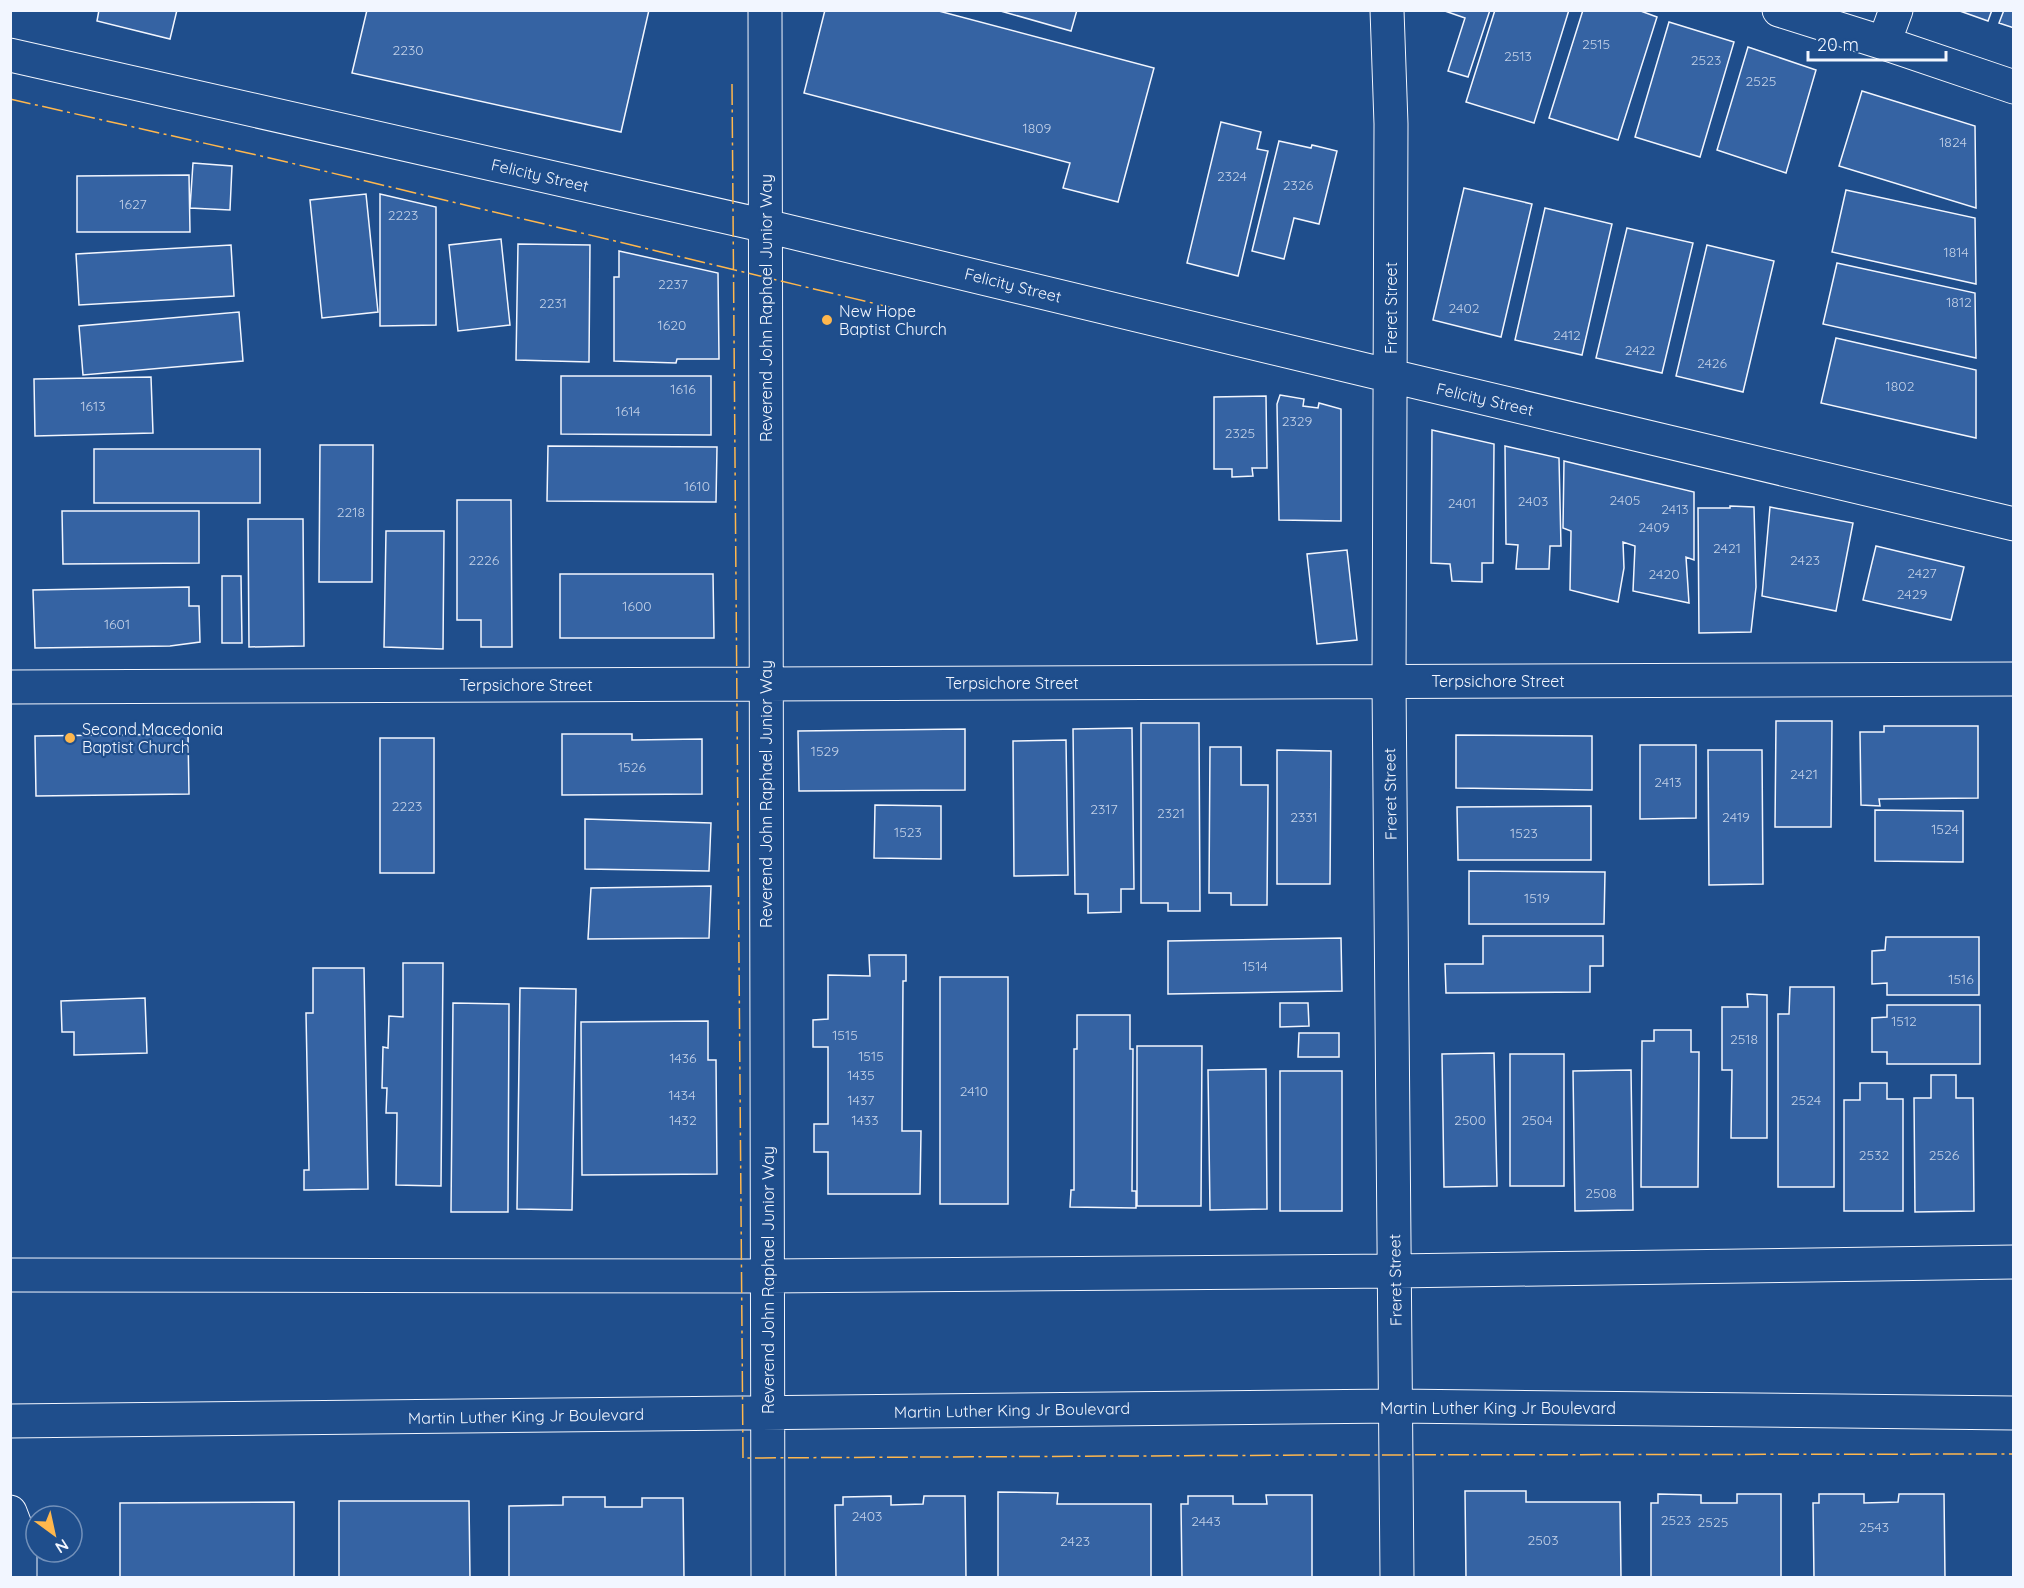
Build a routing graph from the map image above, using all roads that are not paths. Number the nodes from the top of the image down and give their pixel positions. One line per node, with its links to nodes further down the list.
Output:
1 (765, 10): 8 (street, Reverend John Raphael Junior Way)
2 (1387, 10): 9 (street, Freret Street)
3 (1779, 10): 5 (street)
4 (1896, 10): 5 (street)
5 (1884, 43): 7 (street)
6 (10, 55): 8 (street, Felicity Street)
7 (2013, 87)
8 (766, 226): 9 (street, Felicity Street); 13 (street, Reverend John Raphael Junior Way)
9 (1391, 376): 10 (street, Felicity Street); 12 (street, Freret Street)
10 (2013, 524)
11 (2013, 679): 12 (street, Terpsichore Street)
12 (1389, 682): 13 (street, Terpsichore Street); 16 (street, Freret Street)
13 (766, 684): 14 (street, Terpsichore Street); 18 (street, Reverend John Raphael Junior Way)
14 (10, 687)
15 (2013, 1262): 16 (street)
16 (1395, 1271): 18 (street); 19 (street, Freret Street)
17 (10, 1275): 18 (street)
18 (767, 1276): 20 (street, Reverend John Raphael Junior Way)
19 (1396, 1406): 20 (street, Martin Luther King Jr Boulevard); 21 (street, Martin Luther King Jr Boulevard); 26 (street, Freret Street)
20 (768, 1413): 22 (street, Martin Luther King Jr Boulevard); 25 (street, Reverend John Raphael Junior Way)
21 (2013, 1413)
22 (10, 1421)
23 (10, 1512): 24 (street)
24 (20, 1578)
25 (768, 1578)
26 (1397, 1578)

